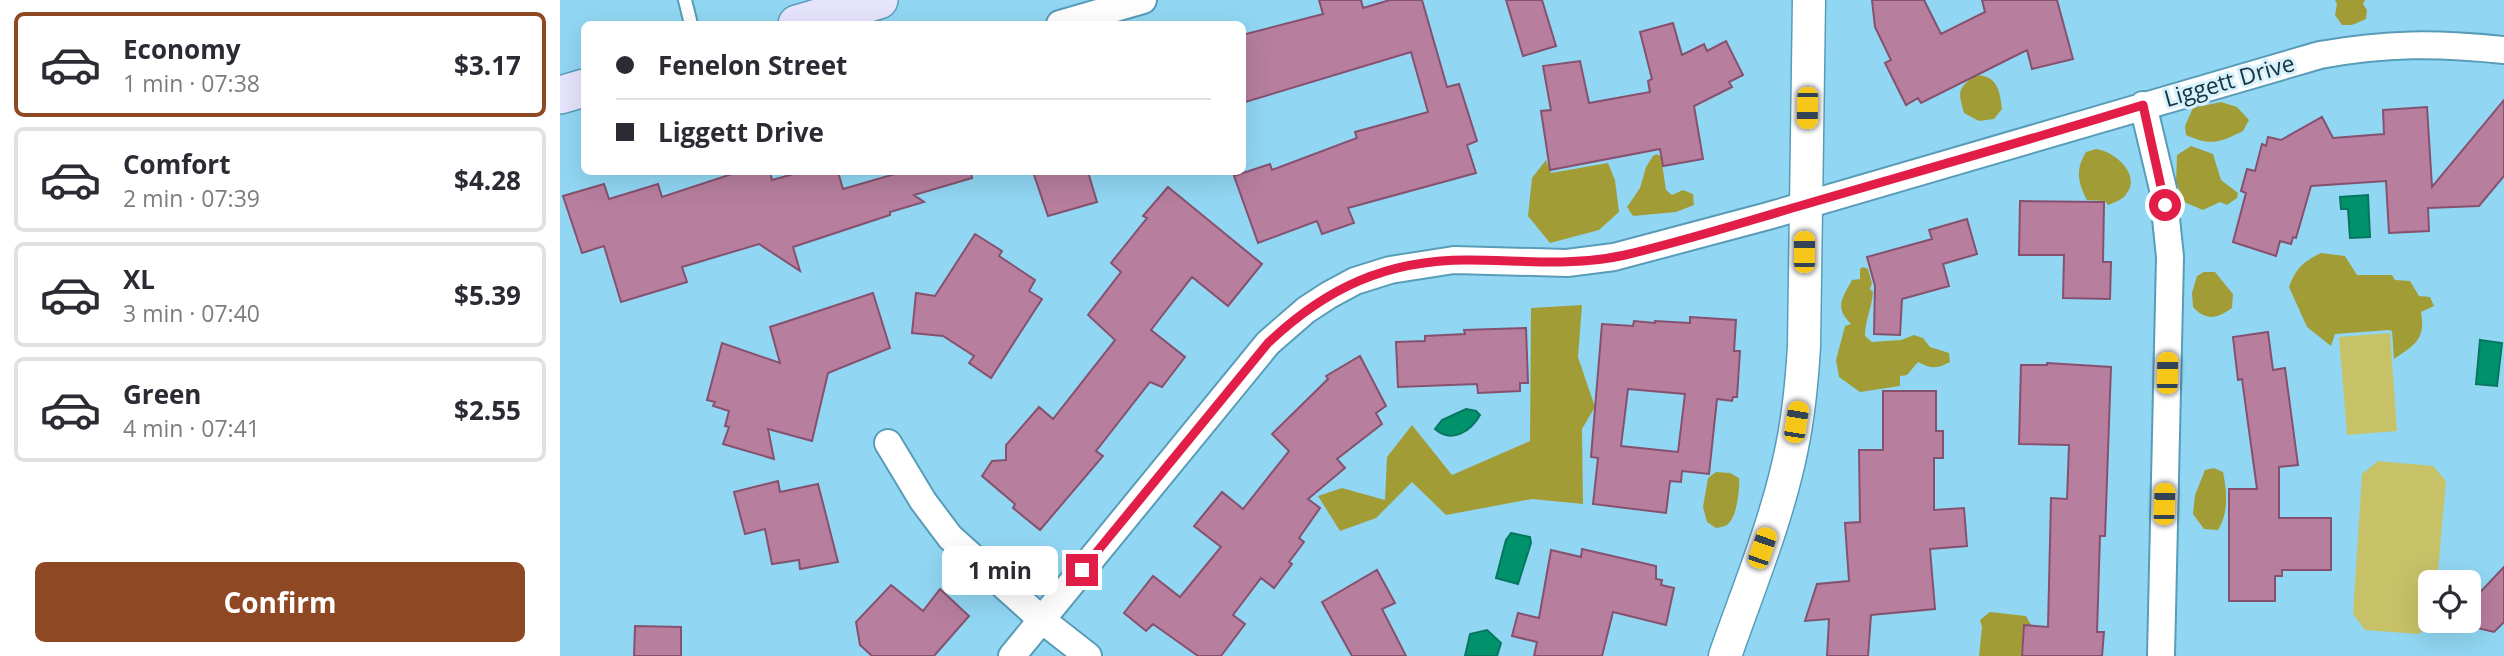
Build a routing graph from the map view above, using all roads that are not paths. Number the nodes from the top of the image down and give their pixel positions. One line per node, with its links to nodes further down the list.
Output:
1 (685, 0): 5 (lane)
2 (879, 0): 6 (main road)
3 (1143, 0): 7 (street)
4 (1809, 0): 12 (street)
5 (690, 21)
6 (807, 21)
7 (1070, 21)
8 (2504, 50): 11 (street, Liggett Drive)
9 (581, 89): 10 (main road)
10 (560, 95)
11 (2143, 105): 12 (street, Liggett Drive); 18 (street)
12 (1804, 205): 14 (street, Liggett Drive); 17 (street)
13 (888, 443): 14 (street)
14 (1042, 620): 15 (street, Liggett Drive); 16 (street)
15 (1012, 656)
16 (1088, 656)
17 (1725, 656)
18 (2161, 656)

